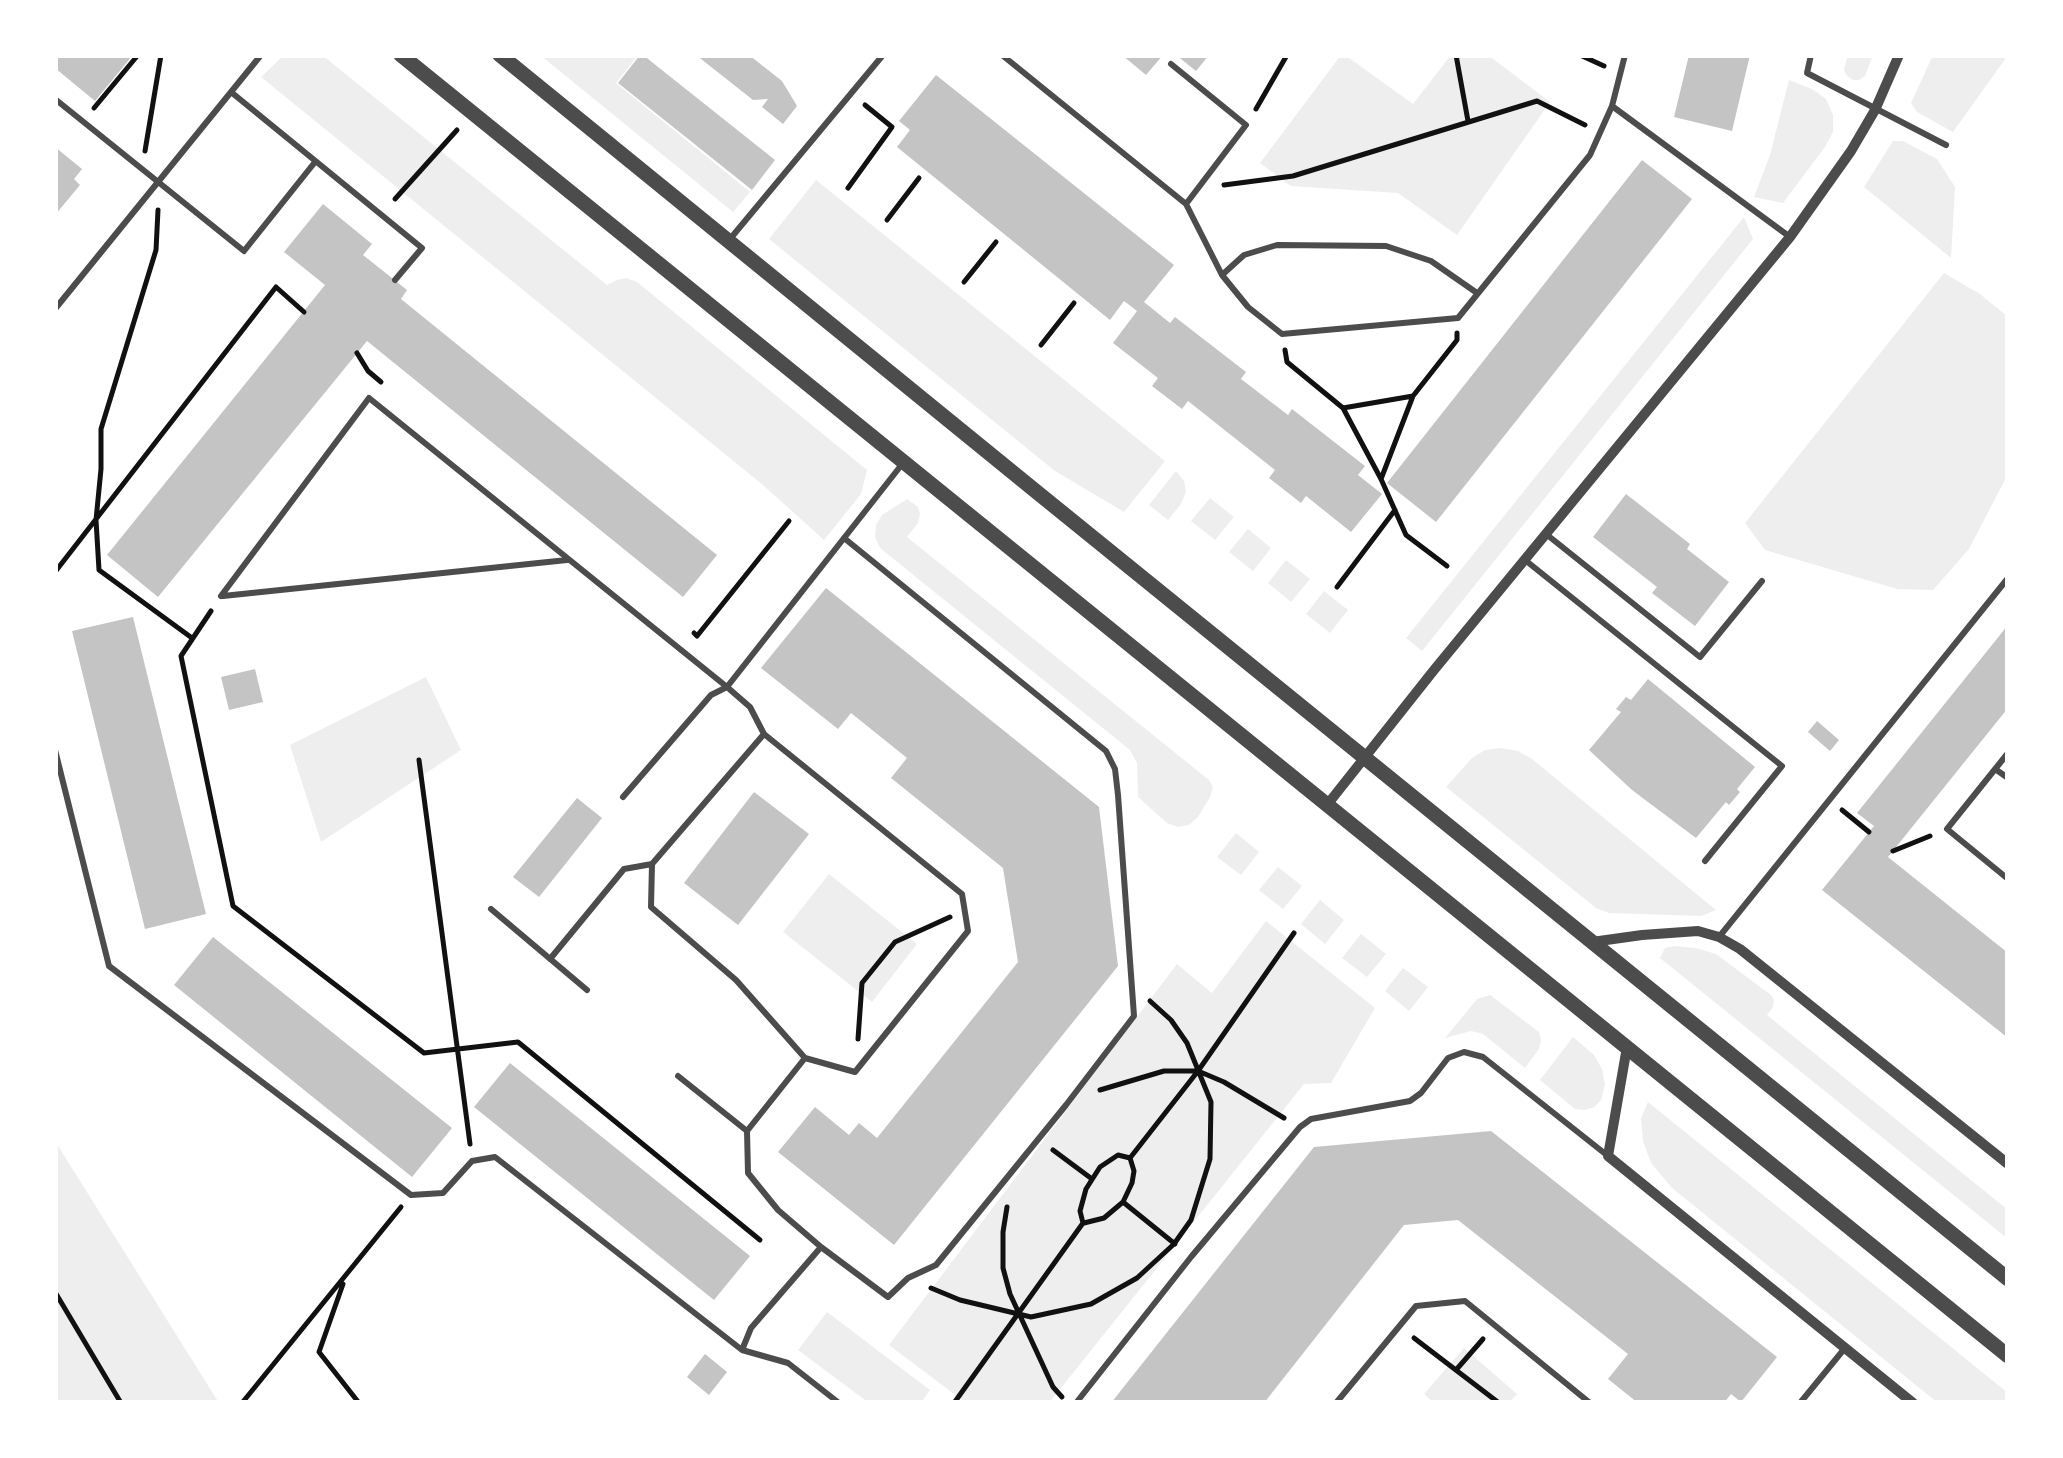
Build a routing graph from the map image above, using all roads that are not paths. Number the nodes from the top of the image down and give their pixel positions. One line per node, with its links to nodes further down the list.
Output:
1 (261, 55): 10 (lane)
2 (401, 55): 24 (street)
3 (500, 55): 19 (street)
4 (883, 55): 19 (lane)
5 (1002, 55): 17 (lane)
6 (1625, 55): 12 (lane)
7 (1812, 55): 13 (lane)
8 (1899, 55): 13 (street)
9 (1171, 64): 17 (lane)
10 (231, 92): 15 (lane); 16 (lane)
11 (55, 99): 16 (lane)
12 (1612, 106): 18 (lane); 22 (lane)
13 (1875, 110): 14 (lane); 18 (street)
14 (1946, 146)
15 (315, 162): 16 (lane); 21 (lane)
16 (160, 182): 23 (lane)
17 (1186, 204): 20 (lane)
18 (1790, 237): 25 (street)
19 (730, 240): 35 (street)
20 (1222, 275): 22 (lane); 22 (lane)
21 (394, 280)
22 (1477, 293)
23 (55, 309)
24 (904, 462): 26 (lane); 39 (street)
25 (1546, 534): 27 (street); 30 (lane)
26 (844, 538): 31 (lane); 54 (lane)
27 (1524, 559): 35 (street); 40 (lane)
28 (567, 560): 28 (lane); 31 (lane)
29 (2008, 578): 44 (lane)
30 (1762, 581)
31 (727, 688): 32 (lane); 38 (lane)
32 (764, 734): 41 (lane); 49 (lane)
33 (55, 750): 57 (lane)
34 (2008, 753): 36 (lane)
35 (1364, 758): 39 (street); 45 (street)
36 (1996, 768): 37 (lane); 42 (lane)
37 (2008, 778)
38 (623, 797)
39 (1327, 806): 48 (street)
40 (1705, 862)
41 (652, 864): 46 (lane); 49 (lane)
42 (2008, 879)
43 (491, 909): 46 (lane)
44 (1719, 936): 45 (street); 53 (street)
45 (1592, 942): 55 (street)
46 (550, 959): 47 (lane)
47 (587, 990)
48 (1627, 1047): 52 (street); 58 (street)
49 (805, 1058): 51 (lane)
50 (678, 1076): 51 (lane)
51 (747, 1131): 54 (lane)
52 (1608, 1156): 56 (street); 60 (lane)
53 (2008, 1164)
54 (821, 1247): 57 (lane)
55 (2008, 1279)
56 (1845, 1348): 63 (lane); 64 (street)
57 (742, 1350): 59 (lane)
58 (2008, 1356)
59 (840, 1403)
60 (1076, 1403)
61 (1336, 1403): 62 (lane)
62 (1590, 1403)
63 (1800, 1403)
64 (1913, 1403)

